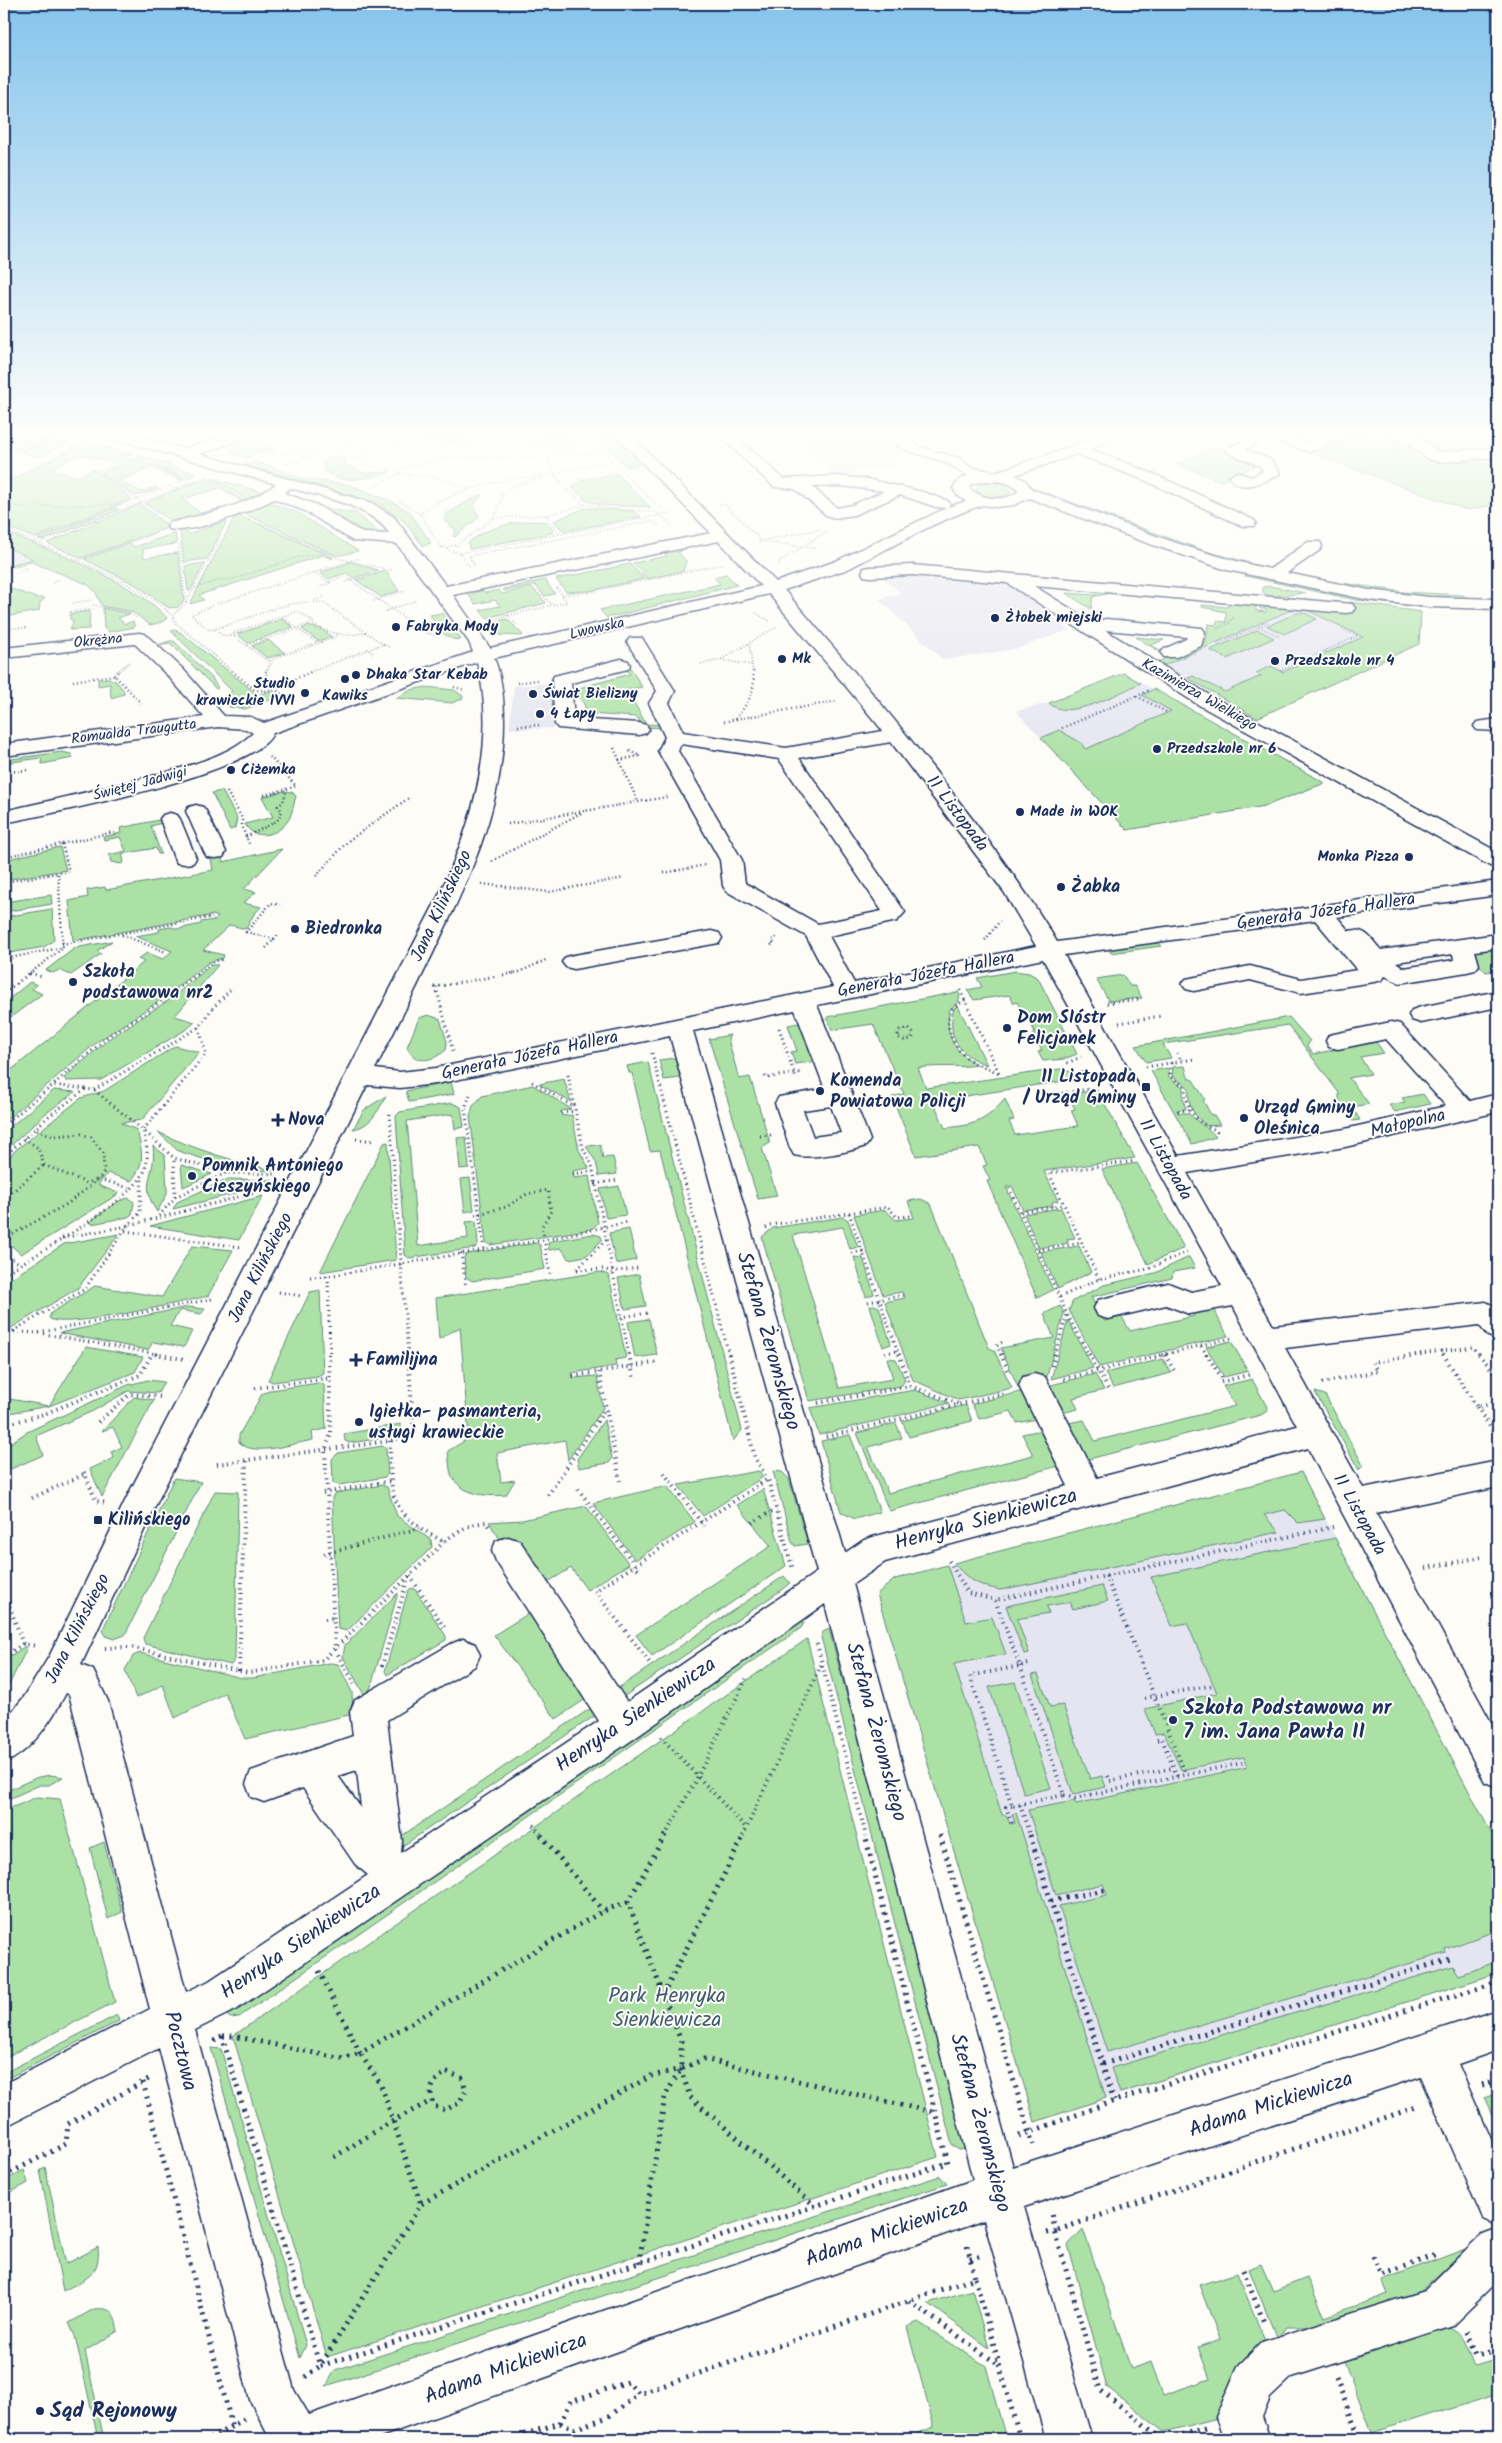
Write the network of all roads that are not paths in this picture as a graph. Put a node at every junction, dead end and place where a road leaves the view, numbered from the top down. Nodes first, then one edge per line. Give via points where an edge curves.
1 (409, 546) edge
2 (673, 546) edge
3 (732, 546) edge
4 (878, 546) edge
5 (1170, 546) edge
6 (1314, 546) dead end
7 (844, 564) junction
8 (870, 572) junction
9 (1272, 575) junction
10 (1010, 578) junction
11 (887, 586) dead end
12 (774, 588) junction
13 (442, 592) junction
14 (1498, 604) edge
15 (1346, 608) dead end
16 (1101, 621) junction
17 (636, 642) dead end
18 (4, 653) edge
19 (1170, 653) dead end
20 (485, 654) junction
21 (621, 665) dead end
22 (424, 672) junction
23 (475, 681) junction
24 (218, 721) junction
25 (639, 729) dead end
26 (262, 730) junction
27 (896, 735) junction
28 (675, 737) junction
29 (4, 750) edge
30 (786, 754) junction
31 (196, 811) dead end
32 (4, 817) edge
33 (170, 819) dead end
34 (215, 852) dead end
35 (185, 858) dead end
36 (1498, 860) edge
37 (1497, 890) edge
38 (1327, 911) junction
39 (815, 932) junction
40 (711, 938) dead end
41 (1498, 941) edge
42 (1050, 950) junction
43 (564, 959) road end
44 (1194, 984) dead end
45 (847, 991) junction
46 (1498, 999) edge
47 (803, 1000) junction
48 (1421, 1015) dead end
49 (679, 1025) junction
50 (1338, 1041) dead end
51 (359, 1076) junction
52 (840, 1096) junction
53 (1498, 1103) edge
54 (1465, 1111) junction
55 (1169, 1167) junction
56 (1241, 1294) junction
57 (1108, 1308) dead end
58 (1498, 1328) edge
59 (1264, 1339) junction
60 (1032, 1381) road end
61 (1315, 1434) junction
62 (1498, 1474) edge
63 (1088, 1493) junction
64 (1344, 1516) junction
65 (508, 1551) dead end
66 (835, 1578) junction
67 (463, 1655) road end
68 (58, 1674) junction
69 (622, 1726) junction
70 (4, 1746) edge
71 (372, 1747) junction
72 (311, 1768) junction
73 (1498, 1770) edge
74 (264, 1784) dead end
75 (387, 1871) junction
76 (173, 2021) junction
77 (1498, 2030) edge
78 (1432, 2052) junction
79 (4, 2106) edge
80 (999, 2195) junction
81 (1498, 2204) edge
82 (1498, 2250) edge
83 (297, 2439) edge
84 (309, 2439) edge
85 (1068, 2439) edge
86 (1247, 2439) edge

1 - 13 street, Jana Kilińskiego
2 - 13 street
3 - 12 street, 11 Listopada
4 - 7 street, Lwowska
5 - 9 street via 1208,560
6 - 9 street
7 - 8 street
7 - 12 street, Lwowska
8 - 10 street, Kazimierza Wielkiego via 912,570
8 - 11 street
9 - 14 street via 1390,598
10 - 15 street, Kazimierza Wielkiego
10 - 16 street, Kazimierza Wielkiego
12 - 20 street, Lwowska
12 - 27 street, 11 Listopada
13 - 20 street, Jana Kilińskiego
16 - 19 street via 1196,632 1195,642
16 - 36 street, Kazimierza Wielkiego via 1204,700
17 - 28 street via 666,691 660,703
18 - 24 street, Okrężna via 139,638 176,673
20 - 22 street, Lwowska
20 - 23 street, Jana Kilińskiego via 489,667
21 - 25 street via 561,680 564,724
22 - 23 street
22 - 26 street, Lwowska
23 - 51 street, Jana Kilińskiego via 492,748 476,828 459,877
24 - 26 street, Romualda Traugutta via 251,723
24 - 29 street, Romualda Traugutta
26 - 32 street, Świętej Jadwigi via 261,740 218,762 124,789
27 - 30 street
27 - 42 street, 11 Listopada via 1014,890
28 - 30 street
28 - 39 street via 668,751 731,860 734,886
30 - 39 street via 894,912 889,916
31 - 34 street
33 - 35 street
37 - 38 street, Generała Józefa Hallera
38 - 41 street via 1375,958 1400,976 1467,965 1462,946
38 - 42 street, Generała Józefa Hallera
38 - 44 street via 1374,975 1301,986 1250,974
39 - 45 street
40 - 43 street
42 - 45 street, Generała Józefa Hallera
42 - 55 street, 11 Listopada
45 - 47 street, Generała Józefa Hallera
46 - 48 street
47 - 49 street, Generała Józefa Hallera
47 - 52 street
49 - 51 street, Generała Józefa Hallera via 436,1076 400,1080
49 - 66 street, Stefana Żeromskiego
50 - 54 street via 1392,1030
51 - 68 street, Jana Kilińskiego via 176,1433
52 - 52 street via 856,1140 803,1148 788,1103
53 - 54 street, Małopolna
54 - 55 street, Małopolna via 1388,1130
55 - 56 street, 11 Listopada
56 - 57 street via 1189,1303 1168,1294
56 - 59 street, 11 Listopada
58 - 59 street via 1486,1313
59 - 61 street, 11 Listopada
60 - 63 street
61 - 63 street, Henryka Sienkiewicza
61 - 64 street, 11 Listopada
62 - 64 street
63 - 66 street, Henryka Sienkiewicza via 876,1550
64 - 73 street, 11 Listopada
65 - 69 street
66 - 69 street, Henryka Sienkiewicza
66 - 80 street, Stefana Żeromskiego
67 - 71 street via 368,1712
68 - 70 street, Jana Kilińskiego via 30,1716
68 - 76 street, Pocztowa via 81,1681 90,1701
69 - 75 street, Henryka Sienkiewicza
71 - 72 street
71 - 75 street
72 - 74 street
72 - 75 street via 368,1851
75 - 76 street, Henryka Sienkiewicza via 223,1995
76 - 79 street, Henryka Sienkiewicza
76 - 83 street, Pocztowa via 273,2400
77 - 78 street, Adama Mickiewicza
78 - 80 street, Adama Mickiewicza
78 - 81 street
80 - 84 street, Adama Mickiewicza
80 - 85 street, Stefana Żeromskiego
82 - 86 street via 1437,2309 1278,2358 1254,2382 1239,2417

